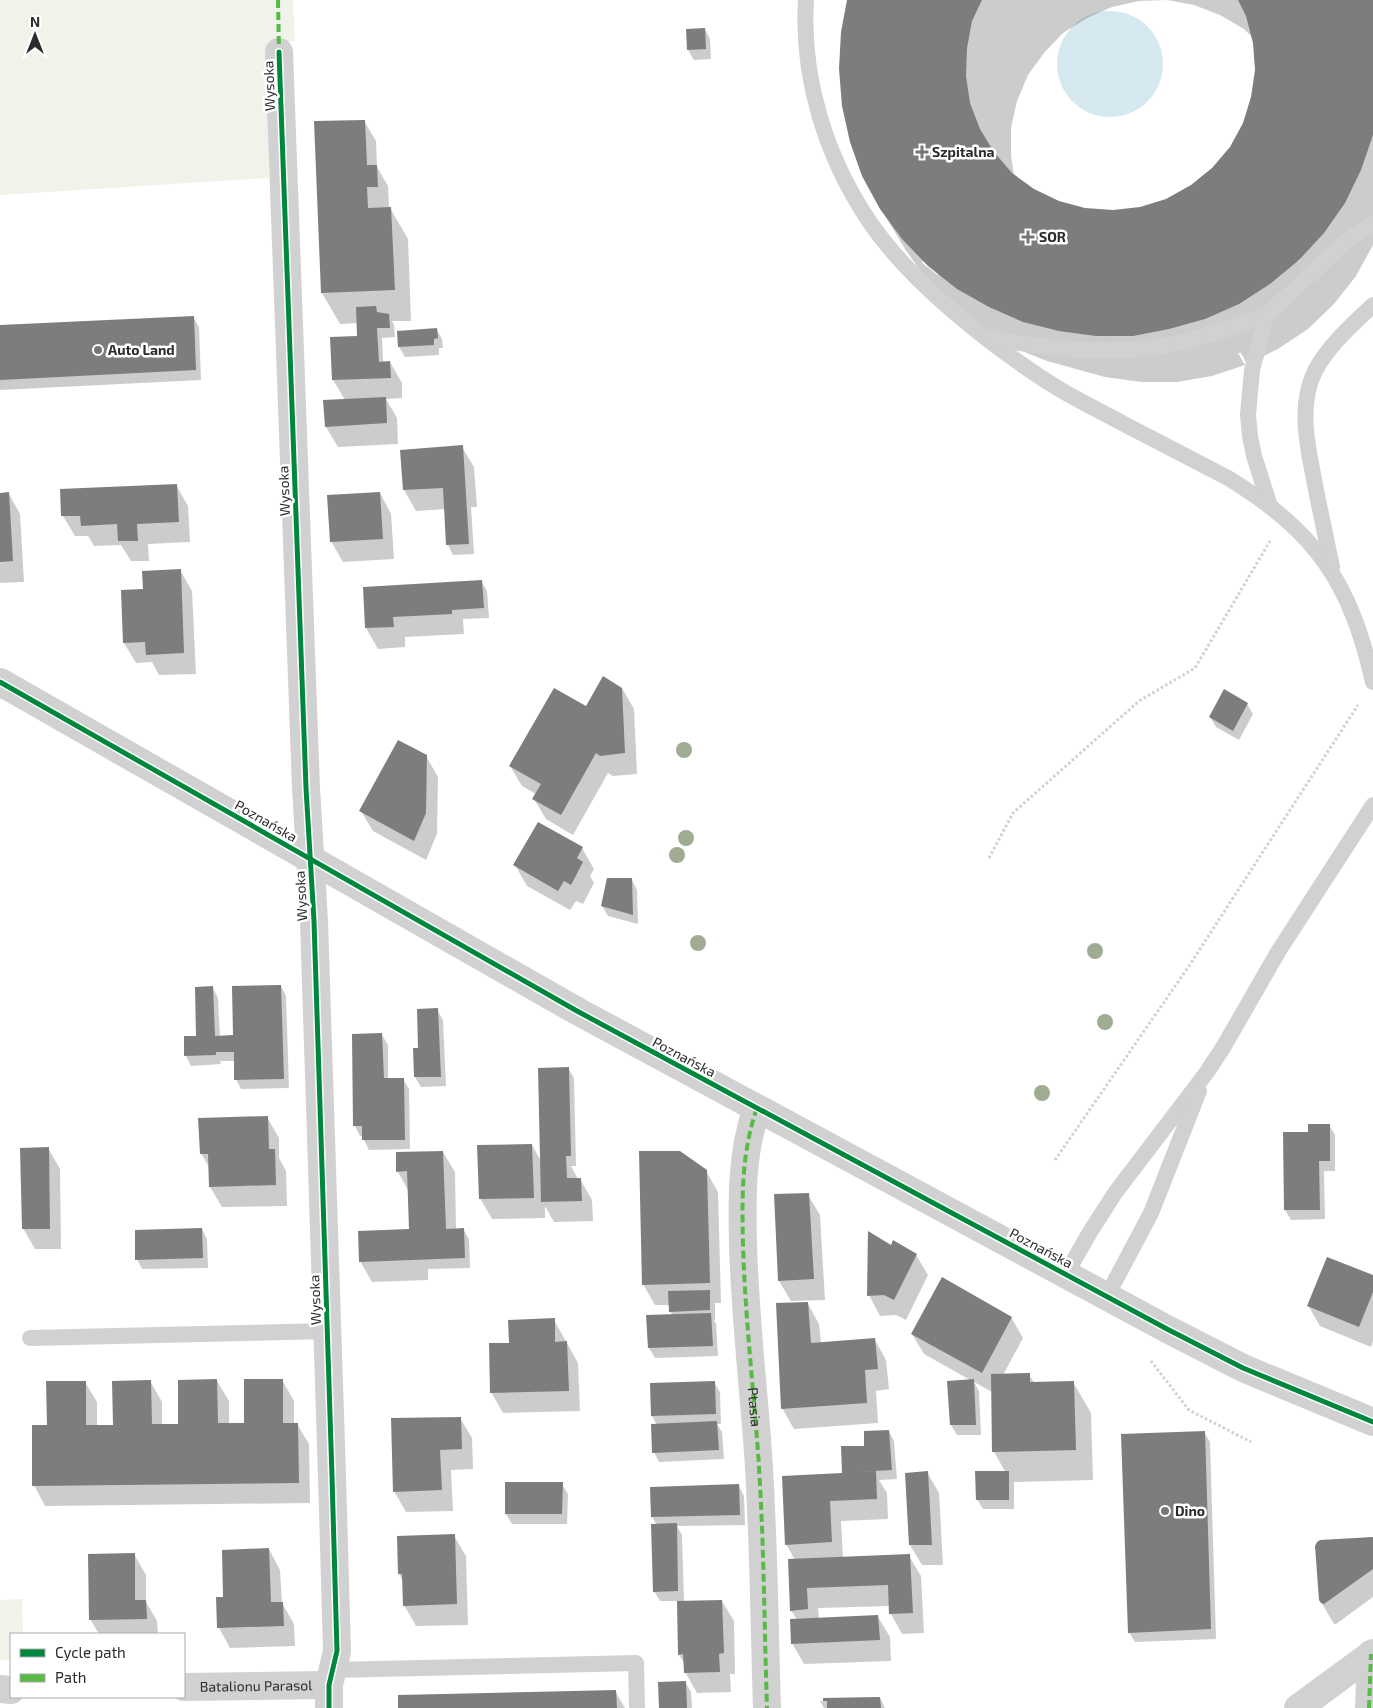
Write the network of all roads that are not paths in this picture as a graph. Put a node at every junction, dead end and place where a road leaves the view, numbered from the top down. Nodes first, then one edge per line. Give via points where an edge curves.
1 (806, 0) edge
2 (279, 52) dead end
3 (1373, 224) edge
4 (1373, 305) edge
5 (1267, 315) junction
6 (987, 338) junction
7 (1270, 506) junction
8 (1333, 572) junction
9 (0, 682) edge
10 (1373, 682) edge
11 (1373, 805) edge
12 (310, 859) junction
13 (1207, 1072) junction
14 (757, 1108) junction
15 (1066, 1274) junction
16 (1107, 1296) junction
17 (328, 1330) junction
18 (30, 1338) dead end
19 (1373, 1422) edge
20 (1372, 1654) edge
21 (185, 1687) edge
22 (330, 1688) edge
23 (637, 1708) edge
24 (767, 1708) edge
25 (1298, 1708) edge
26 (1369, 1708) edge

1 - 6 lane via 806,47 817,106 837,164 853,195 870,222 912,272
2 - 12 street, Wysoka
3 - 5 lane via 1346,241
4 - 8 lane via 1328,351 1315,372 1308,393 1306,432
5 - 6 lane via 1182,342 1113,351 1040,347
5 - 7 lane via 1252,370 1248,415 1254,456
6 - 7 lane via 1053,385 1228,478
7 - 8 lane via 1318,552
8 - 10 lane via 1357,624
9 - 12 street, Poznańska
11 - 13 lane via 1283,944
12 - 14 street, Poznańska via 577,1012
12 - 17 street, Wysoka
13 - 15 lane via 1115,1193
13 - 16 lane via 1151,1213
14 - 15 street, Poznańska
14 - 24 street, Ptasia via 743,1174 742,1215 761,1495
15 - 16 street, Poznańska
16 - 19 street, Poznańska via 1243,1368
17 - 18 lane
17 - 22 street, Wysoka via 337,1652
20 - 25 street
20 - 26 street
21 - 22 street, Batalionu Parasol
22 - 23 lane via 636,1663

